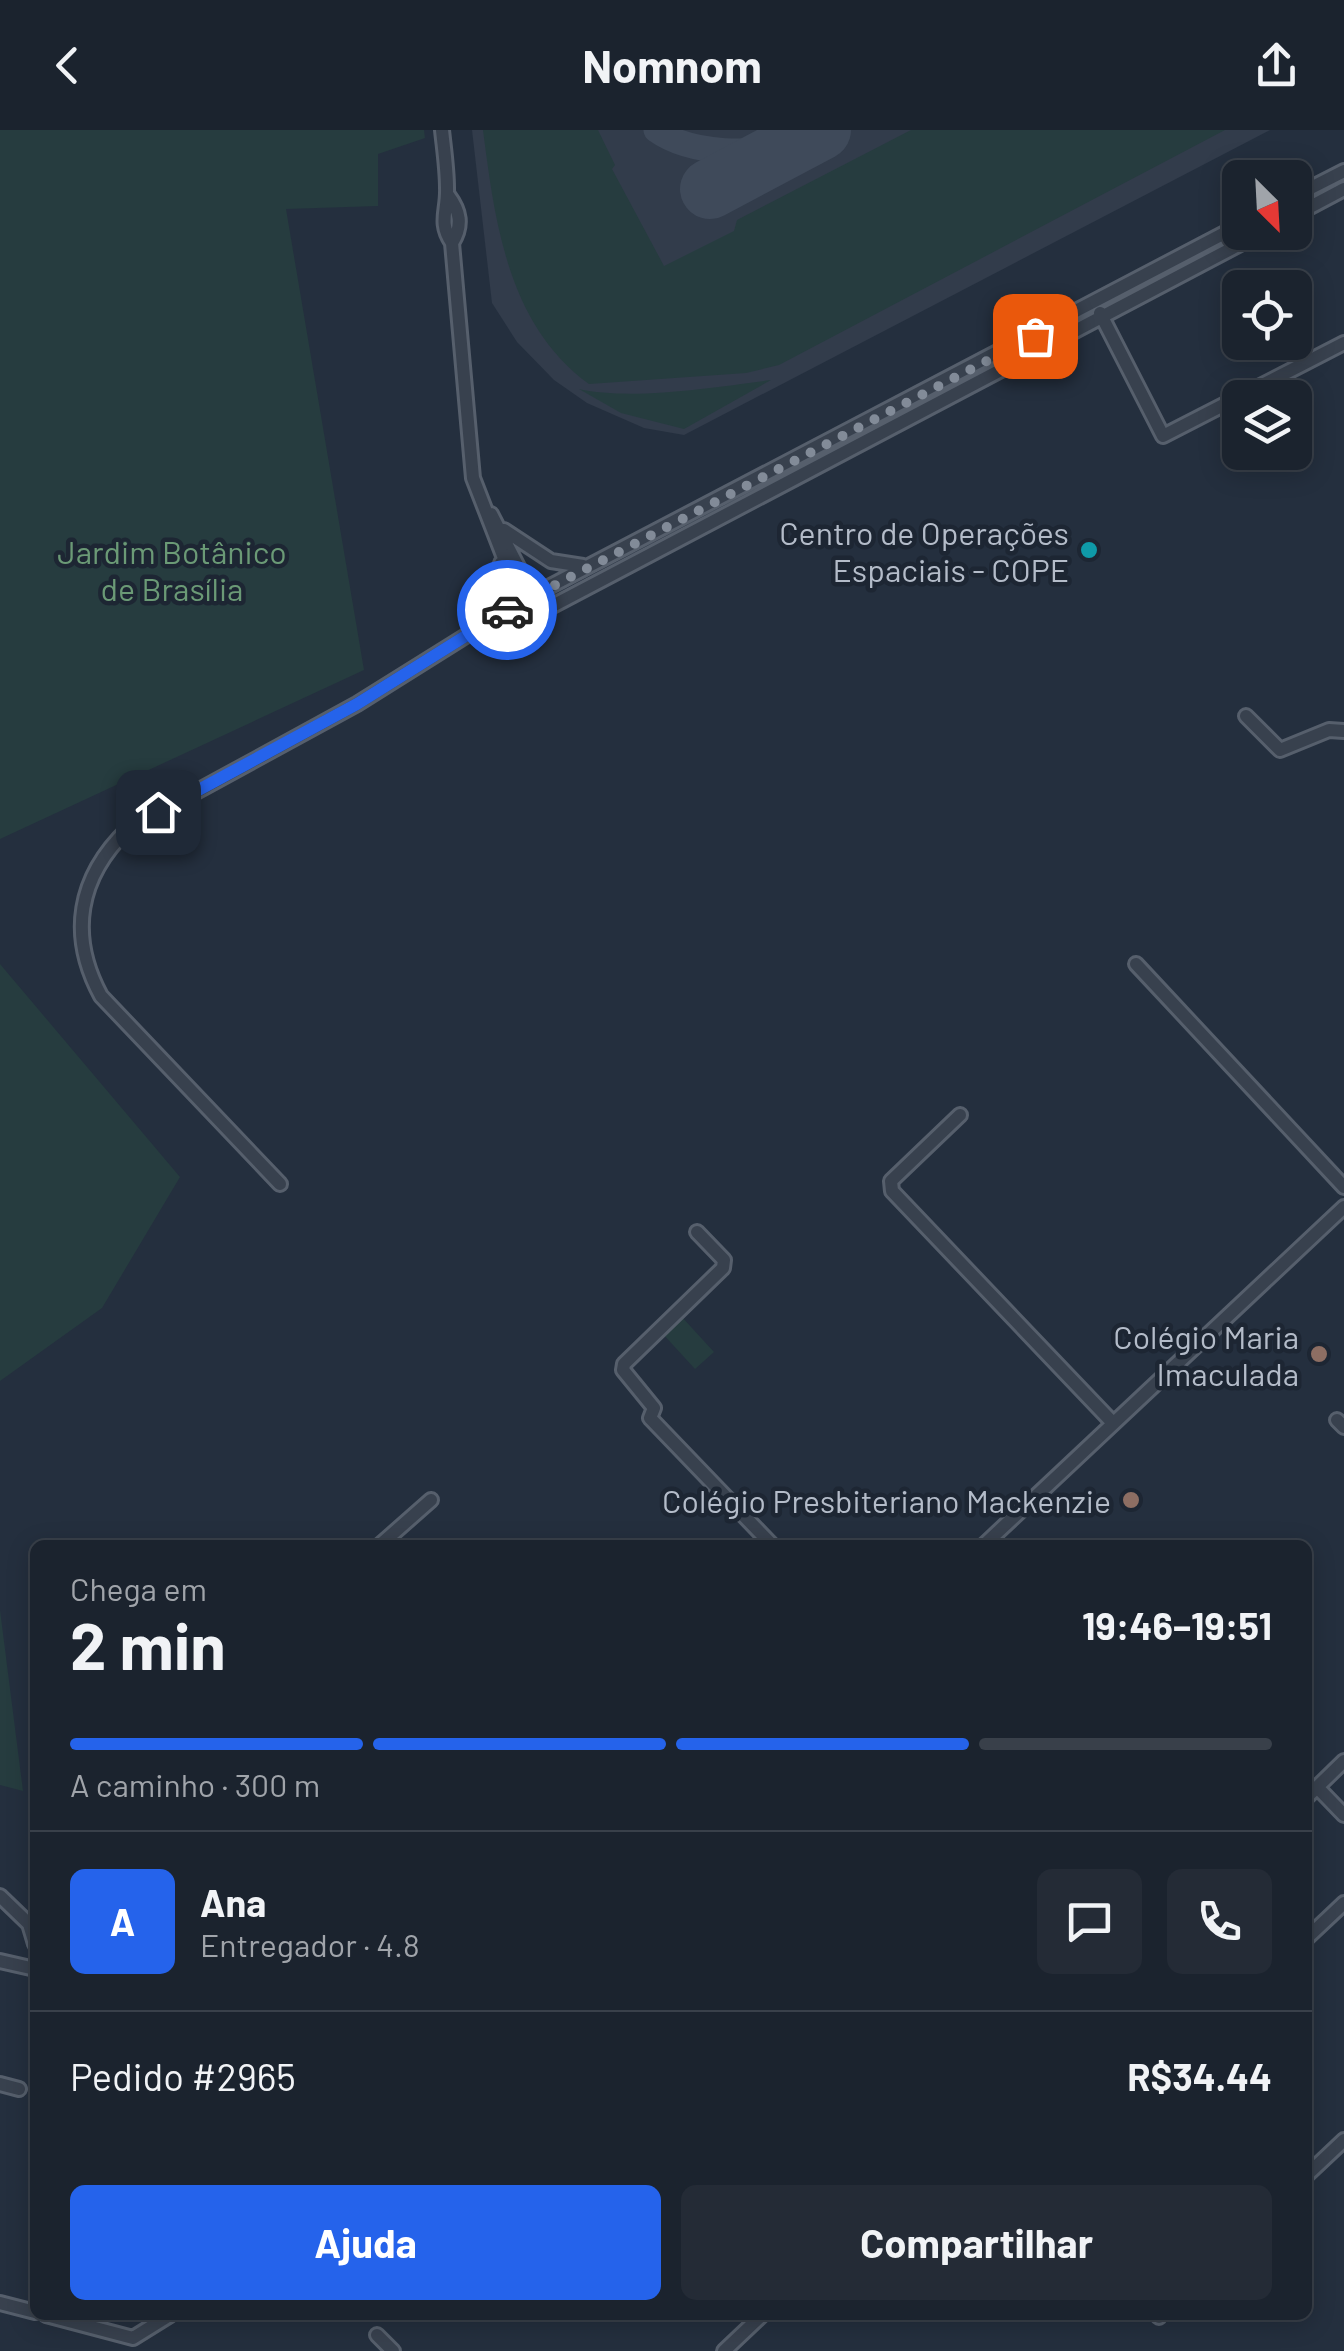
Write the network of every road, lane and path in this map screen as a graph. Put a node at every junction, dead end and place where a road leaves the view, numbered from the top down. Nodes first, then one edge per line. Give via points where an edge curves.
1 (442, 130) edge
2 (1344, 171) edge
3 (1312, 187) edge
4 (1344, 189) edge
5 (1312, 206) edge
6 (1222, 234) edge
7 (1229, 250) edge
8 (1122, 287) junction
9 (1094, 302) junction
10 (1130, 303) junction
11 (1102, 318) junction
12 (1029, 336) junction
13 (1344, 343) edge
14 (1038, 352) junction
15 (480, 502) junction
16 (502, 528) junction
17 (501, 556) junction
18 (591, 565) junction
19 (527, 599) junction
20 (530, 617) junction
21 (493, 620) junction
22 (460, 642) junction
23 (1246, 716) dead end
24 (1344, 731) edge
25 (1136, 964) dead end
26 (960, 1115) dead end
27 (280, 1184) dead end
28 (1344, 1187) edge
29 (1344, 1206) edge
30 (697, 1232) dead end
31 (1112, 1422) junction
32 (432, 1500) dead end
33 (386, 1540) edge
34 (767, 1540) edge
35 (989, 1540) edge
36 (1344, 1761) edge
37 (1312, 1791) edge
38 (1344, 1815) edge
39 (0, 1896) edge
40 (1344, 1903) edge
41 (30, 1927) edge
42 (1312, 1933) edge
43 (0, 1961) edge
44 (30, 1968) edge
45 (0, 2084) edge
46 (19, 2089) dead end
47 (1344, 2140) edge
48 (1312, 2170) edge
49 (0, 2303) edge
50 (30, 2311) edge
51 (65, 2320) edge
52 (162, 2320) edge
53 (745, 2320) edge
54 (757, 2320) edge
55 (377, 2335) dead end
56 (392, 2351) edge
57 (714, 2351) edge
58 (724, 2351) edge

1 - 15 street via 448,195 460,231 452,243
2 - 3 street
4 - 5 street
6 - 8 street
7 - 10 street
8 - 9 street
8 - 10 street via 1118,298
9 - 11 street
9 - 12 street
10 - 11 street
11 - 13 street via 1163,436
11 - 14 street
12 - 14 street via 1040,339
12 - 18 street
14 - 20 street
15 - 16 street
15 - 17 street
16 - 18 street via 551,561
16 - 19 street
17 - 19 street
17 - 21 street
18 - 19 street
19 - 20 street
19 - 21 street
20 - 22 street
21 - 22 street
22 - 27 street via 128,829 105,851 80,908 86,968 101,996
23 - 24 street via 1280,750 1329,730
25 - 28 street
26 - 31 street via 891,1180 892,1191
29 - 31 street
30 - 34 street via 724,1260 723,1268 623,1370 654,1408 650,1418
31 - 35 street
32 - 33 street
36 - 37 street
37 - 38 street
39 - 41 street
40 - 42 street
43 - 44 street
45 - 46 street
47 - 48 street
49 - 50 street
51 - 52 street via 133,2338
53 - 57 street
54 - 58 street
55 - 56 street

